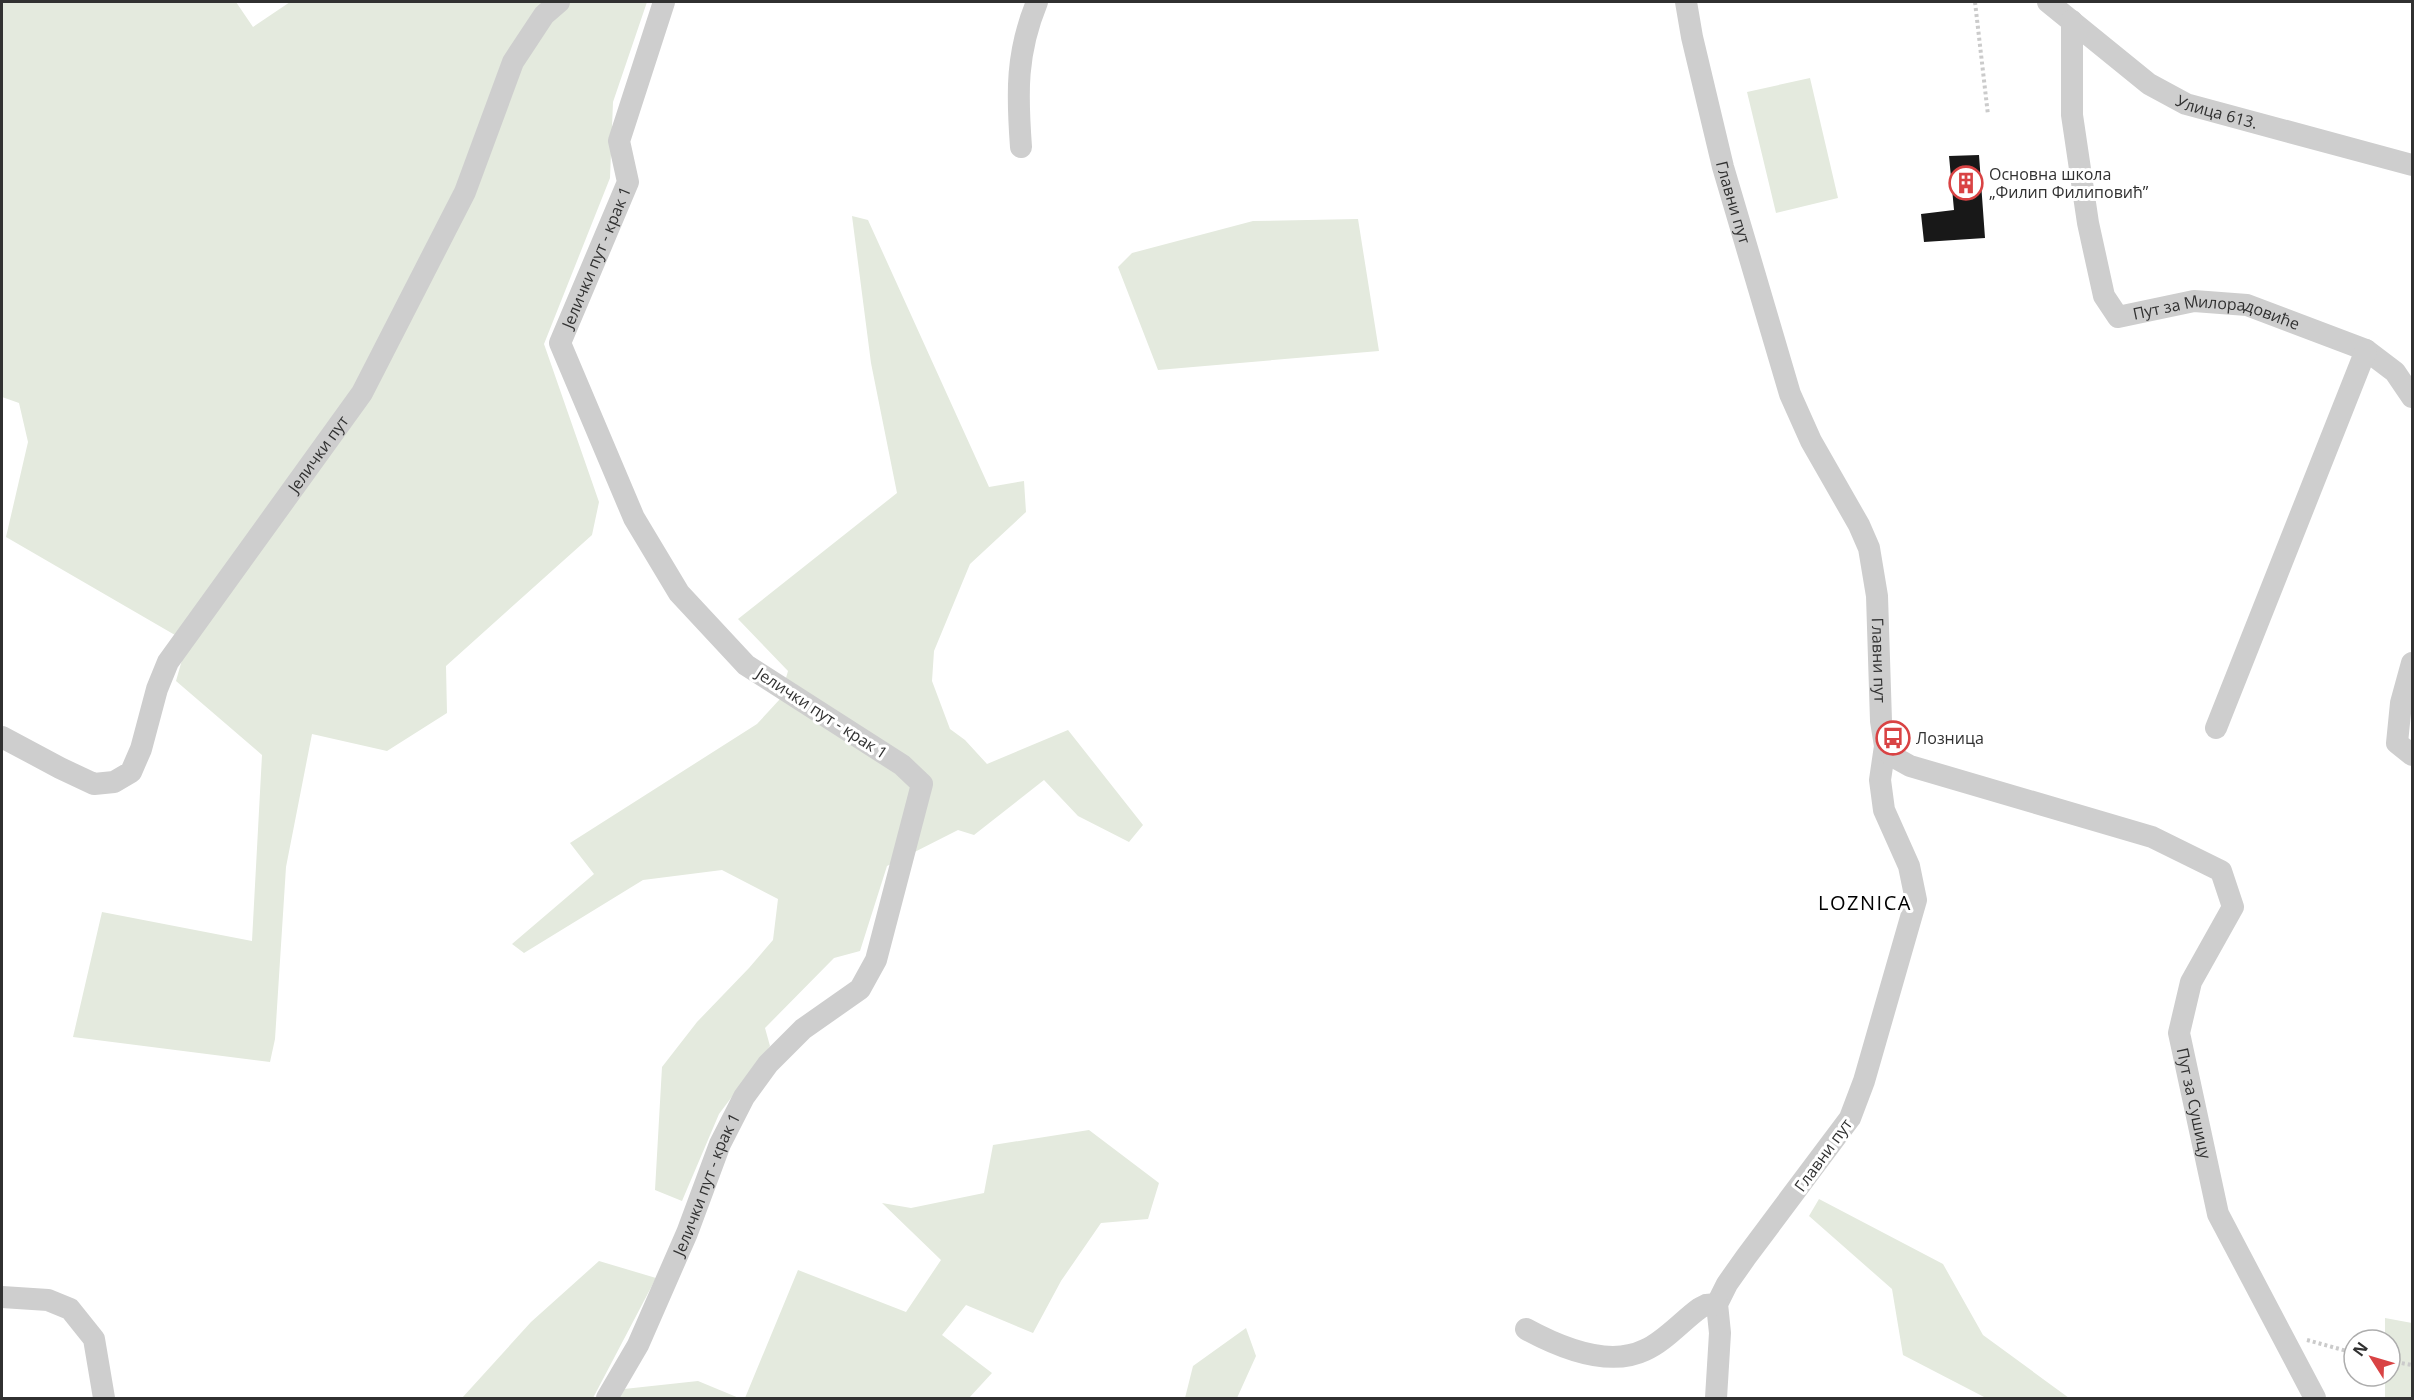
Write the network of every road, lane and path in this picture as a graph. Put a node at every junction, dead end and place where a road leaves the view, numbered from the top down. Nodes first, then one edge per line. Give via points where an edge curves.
1 (559, 2) edge
2 (664, 2) edge
3 (1037, 2) edge
4 (1686, 2) edge
5 (1975, 2) edge
6 (2048, 2) edge
7 (2072, 21) junction
8 (1988, 115) dead end
9 (1021, 147) dead end
10 (2412, 165) edge
11 (2366, 350) junction
12 (2412, 397) edge
13 (2412, 663) edge
14 (2216, 728) dead end
15 (2, 737) edge
16 (1884, 746) junction
17 (2412, 755) edge
18 (2, 1296) edge
19 (1718, 1304) junction
20 (1526, 1329) dead end
21 (2280, 1333) junction
22 (2342, 1350) edge
23 (104, 1398) edge
24 (607, 1398) edge
25 (1716, 1398) edge
26 (2315, 1398) edge

1 - 15 street, Јелички пут via 544,15 513,62 465,192 362,393 168,662 131,772 114,782 94,784
2 - 24 street, Јелички пут - крак 1 via 619,141 628,182 560,343 634,518 679,593 746,665 902,765 922,784 876,960 860,989 803,1029 768,1064 744,1096 720,1144 639,1345
3 - 9 street via 1018,80
4 - 16 street, Главни пут via 1723,167 1790,394 1869,548 1877,596
5 - 8 path
6 - 7 street, Улица 613.
7 - 10 street, Улица 613. via 2149,84 2186,104
7 - 11 street, Пут за Милорадовиће via 2072,115 2088,224 2104,297 2118,317 2194,301 2247,305
11 - 12 street, Пут за Милорадовиће via 2395,372
11 - 14 street
13 - 17 street via 2401,703 2397,743
16 - 19 street, Главни пут via 1880,780 1884,810 1910,866 1917,900 1864,1082 1850,1118 1746,1257
16 - 21 street, Пут за Сушицу via 1892,756 1910,766 2152,837 2220,871 2233,907 2192,982 2179,1033 2218,1214
18 - 23 street via 48,1300 70,1310 94,1339
19 - 20 street via 1700,1308 1646,1350 1621,1357 1565,1347
19 - 25 street
21 - 22 path
21 - 26 street, Пут за Сушицу

